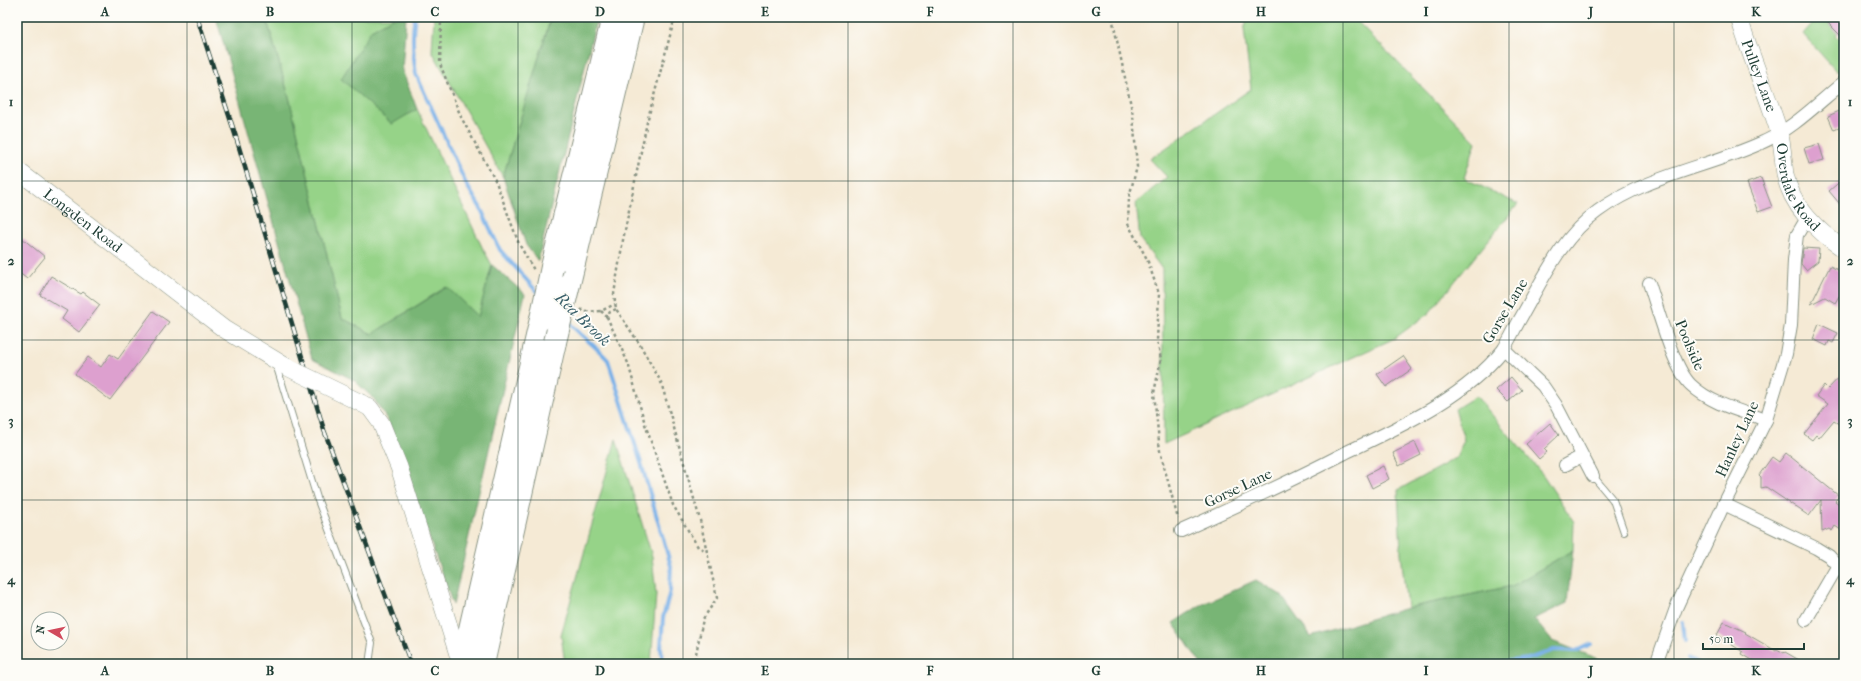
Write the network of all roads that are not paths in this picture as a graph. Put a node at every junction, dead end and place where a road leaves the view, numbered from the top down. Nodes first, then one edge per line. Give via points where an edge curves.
1 (613, 17) edge
2 (633, 17) edge
3 (1739, 17) edge
4 (1844, 82) edge
5 (1780, 134) junction
6 (17, 170) edge
7 (1807, 218) junction
8 (1844, 249) edge
9 (1649, 283) dead end
10 (1504, 349) junction
11 (280, 363) junction
12 (1766, 420) junction
13 (1582, 456) junction
14 (1565, 465) dead end
15 (1593, 476) joint
16 (1724, 504) junction
17 (1181, 531) road end
18 (1624, 532) dead end
19 (1841, 570) edge
20 (1806, 620) dead end
21 (369, 664) edge
22 (462, 664) edge
23 (483, 664) edge
24 (1656, 664) edge

1 - 22 highway, bridge via 552,267
2 - 23 highway, bridge via 568,284
3 - 5 street, Pulley Lane
4 - 5 street, Gorse Lane
5 - 7 street, Overdale Road via 1790,191
5 - 10 street, Gorse Lane via 1748,149 1706,162 1632,191 1597,211 1579,227 1552,264
6 - 11 street, Longden Road via 224,329
7 - 8 street, Overdale Road
7 - 12 street, Hanley Lane via 1796,235 1791,325 1786,354
9 - 12 street, Poolside via 1674,355 1691,385 1728,407
10 - 13 street via 1543,386 1556,405
10 - 17 street, Gorse Lane via 1451,397 1433,408 1256,498
11 - 21 lane via 317,498 372,643
11 - 22 street, Longden Road, bridge via 370,408 381,422 399,467
12 - 16 street, Hanley Lane
13 - 14 street
13 - 15 street
15 - 18 lane via 1613,500
16 - 19 street via 1816,548 1829,556
16 - 24 street, Hanley Lane via 1676,608
19 - 20 street

